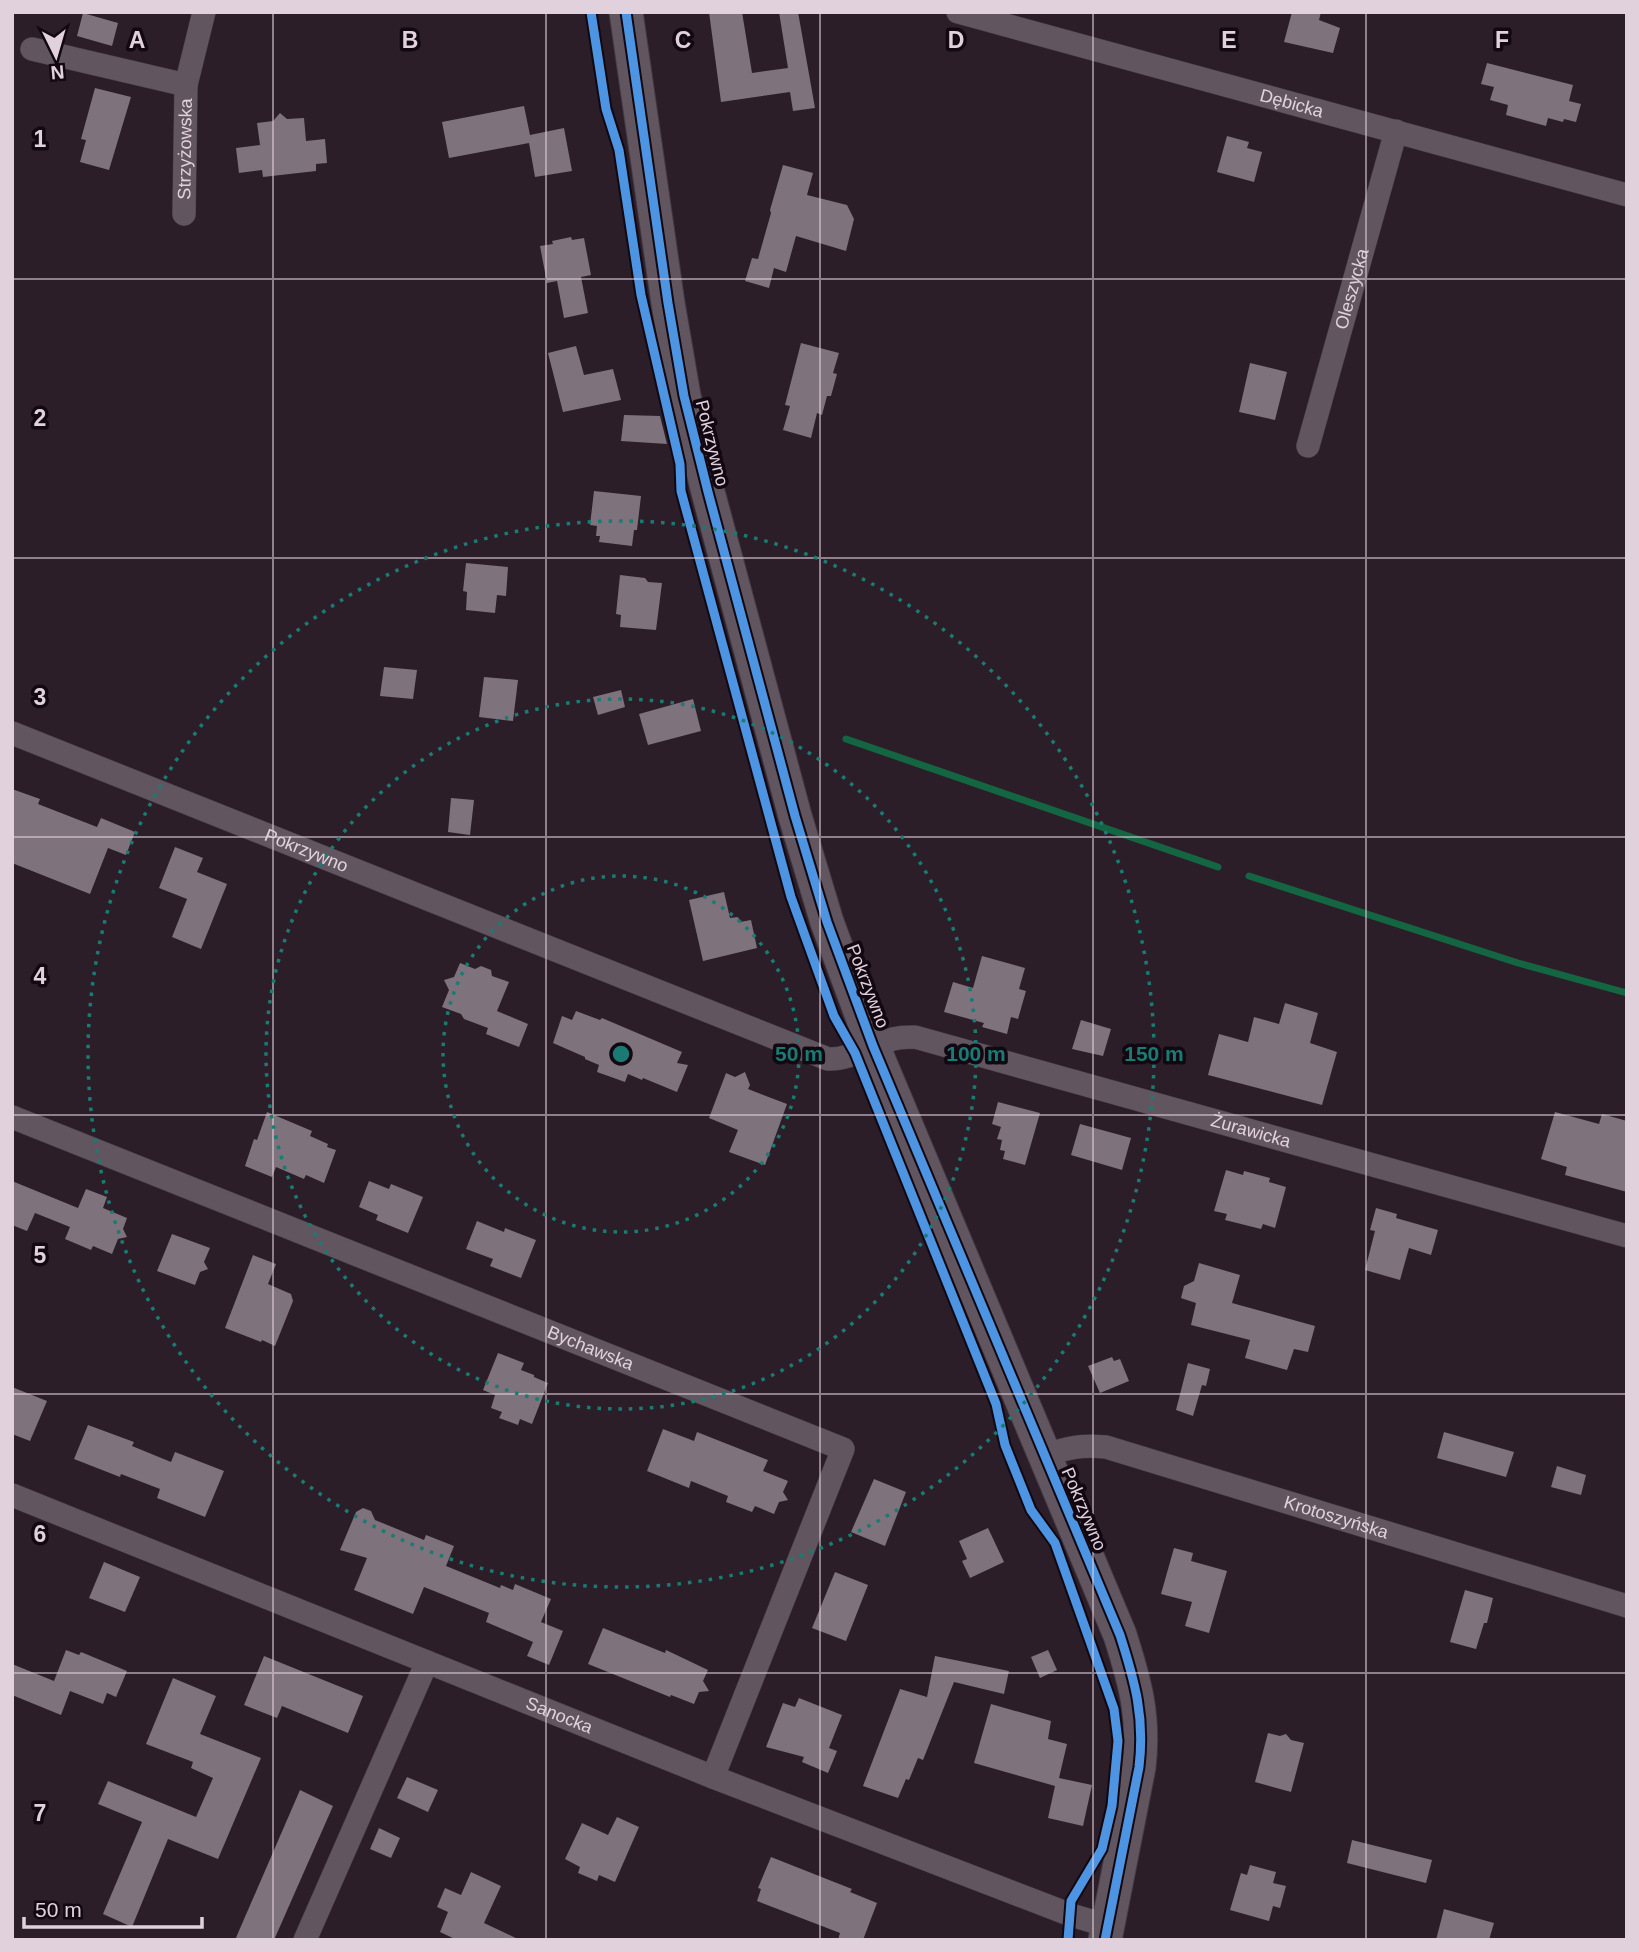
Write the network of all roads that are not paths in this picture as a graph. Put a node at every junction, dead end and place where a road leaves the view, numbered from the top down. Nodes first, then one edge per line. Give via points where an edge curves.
1 (204, 12) edge
2 (626, 12) edge
3 (958, 12) edge
4 (32, 49) dead end
5 (186, 85) junction
6 (1396, 131) junction
7 (1627, 195) edge
8 (184, 214) dead end
9 (1308, 446) dead end
10 (12, 733) edge
11 (873, 1046) junction
12 (12, 1117) edge
13 (1627, 1236) edge
14 (1045, 1456) junction
15 (12, 1495) edge
16 (1627, 1606) edge
17 (427, 1662) junction
18 (713, 1777) junction
19 (1107, 1933) edge
20 (305, 1940) edge

1 - 5 street, Strzyżowska
2 - 11 street, Pokrzywno via 675,350 689,416 794,816
3 - 6 street, Dębicka
4 - 5 street, Strzyżowska
5 - 8 street, Strzyżowska
6 - 7 street, Dębicka
6 - 9 street, Oleszycka
10 - 11 street, Pokrzywno via 828,1059 838,1060
11 - 13 street, Żurawicka via 915,1037
11 - 14 street, Pokrzywno
12 - 18 street, Bychawska via 843,1449
14 - 16 street, Krotoszyńska via 1083,1445 1106,1447
14 - 19 street, Pokrzywno via 1119,1635 1141,1717 1139,1767
15 - 17 street, Sanocka
17 - 18 street, Sanocka
17 - 20 street
18 - 19 street, Sanocka

